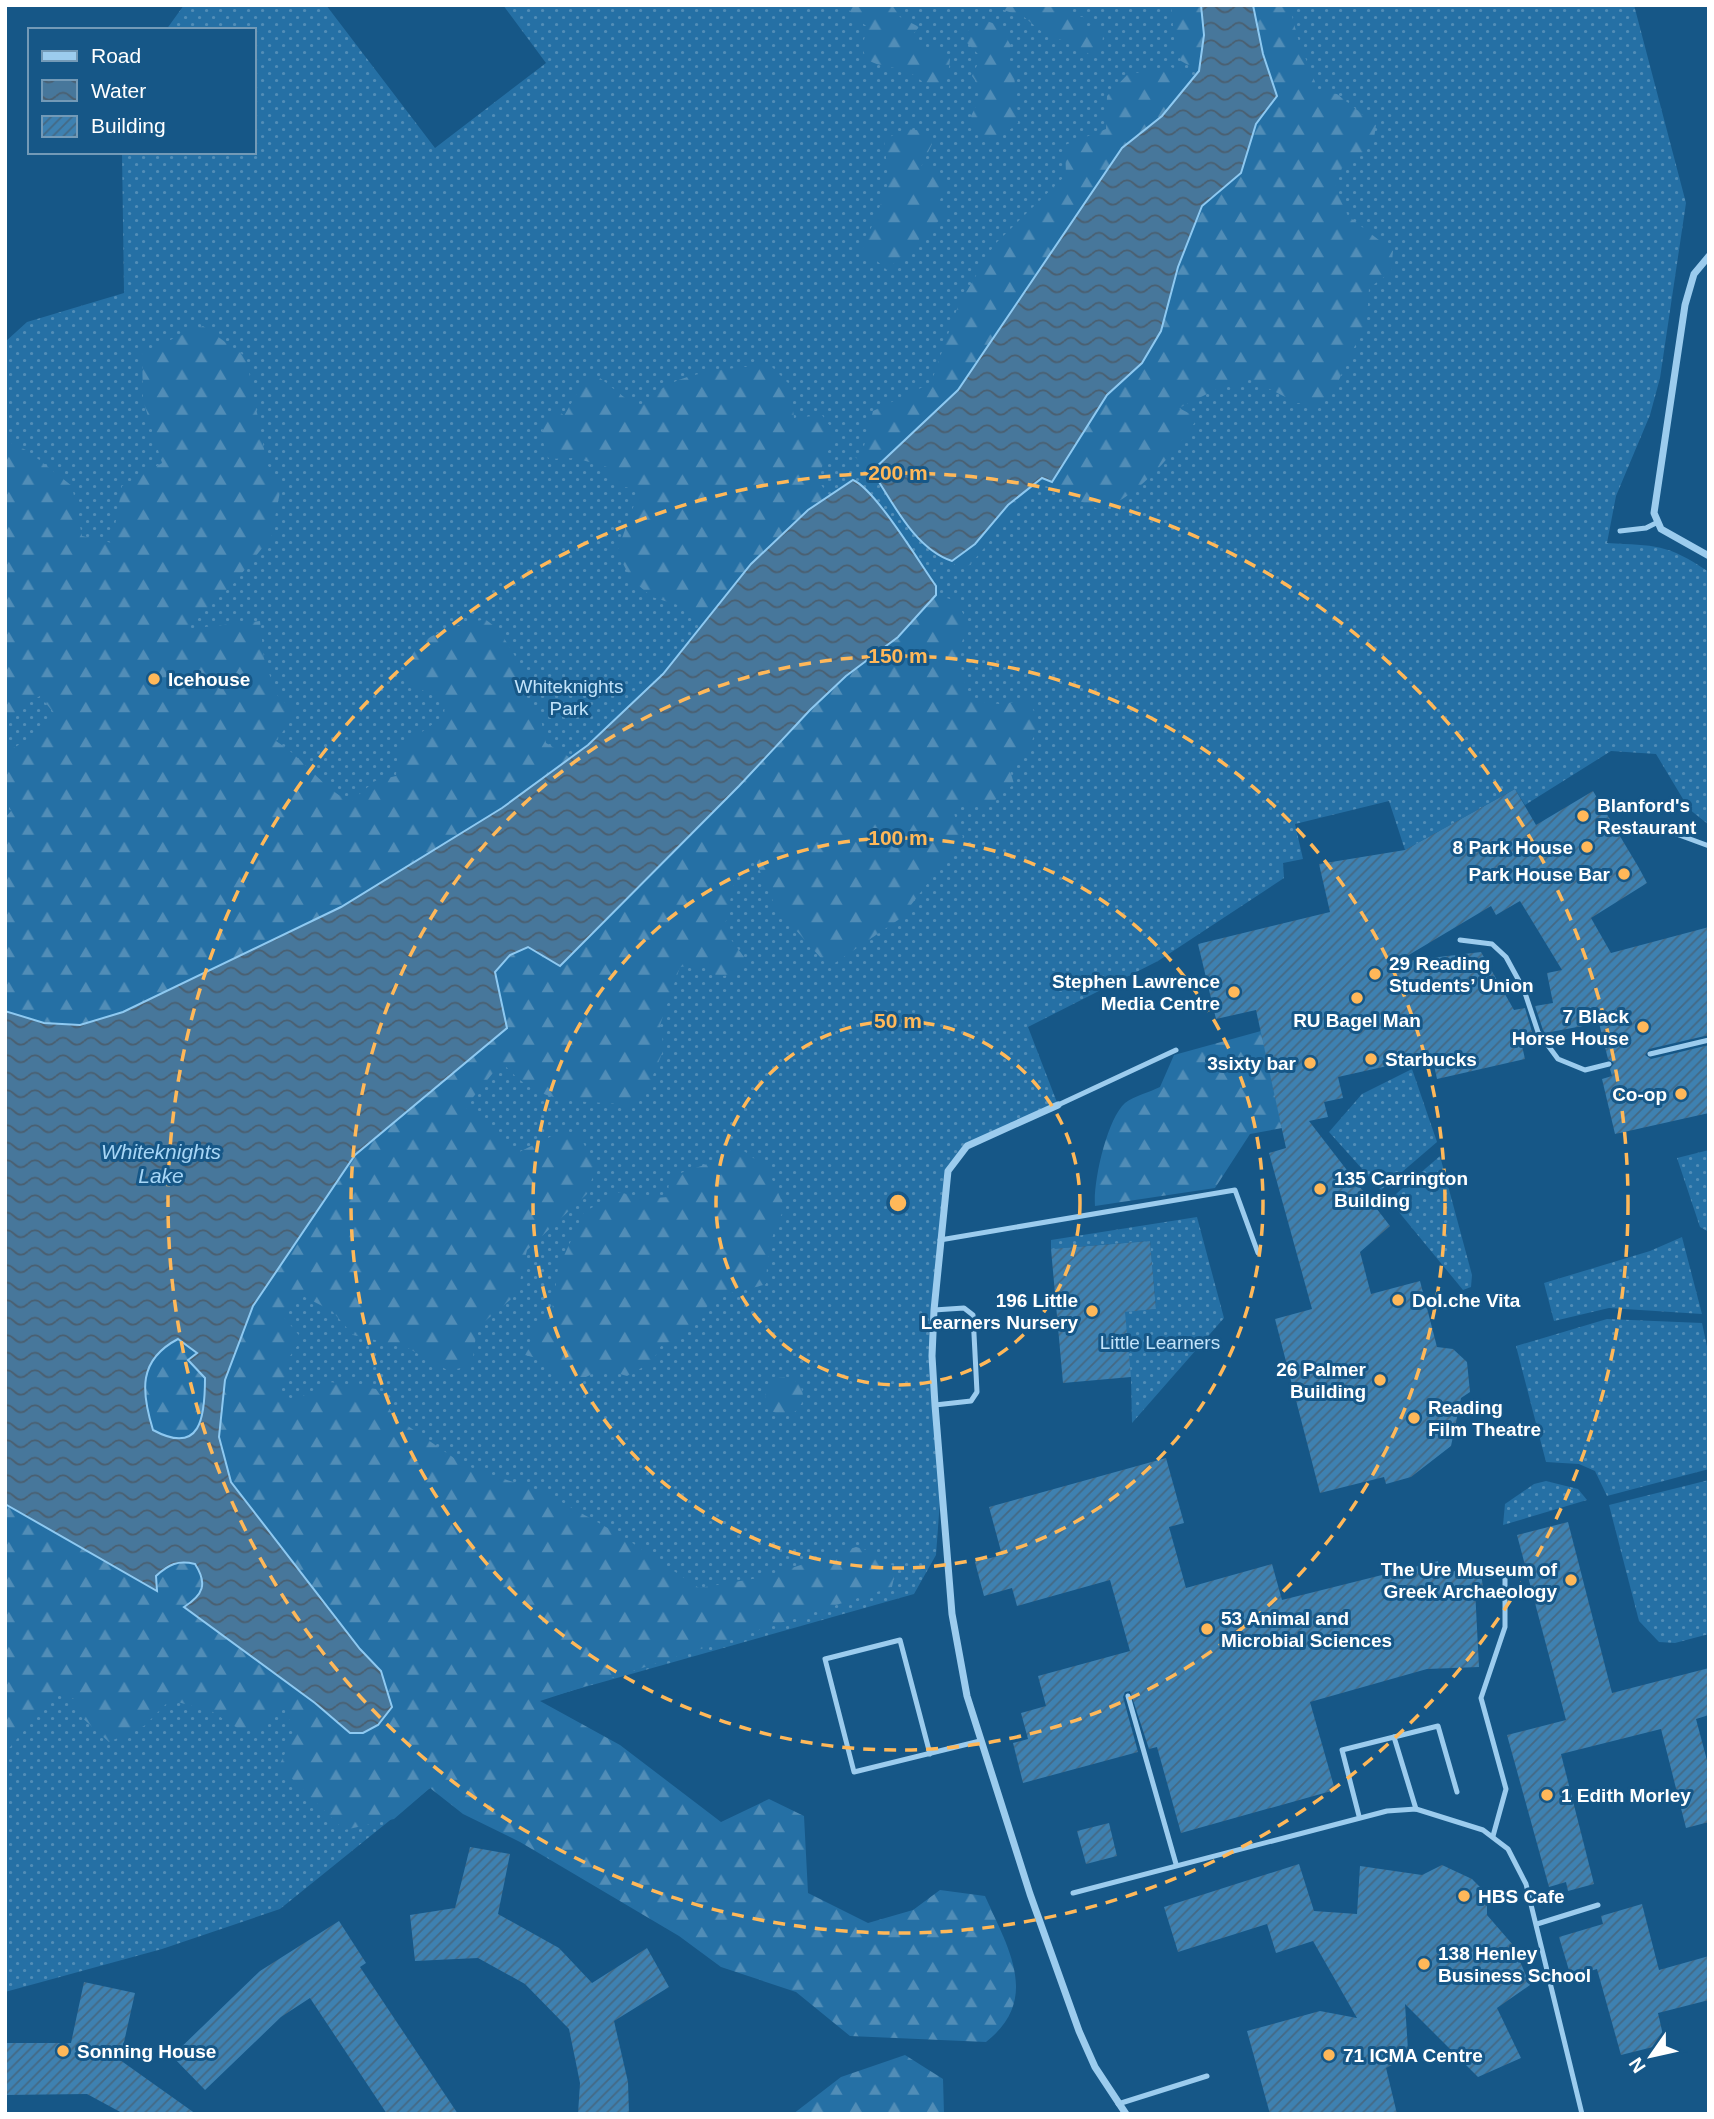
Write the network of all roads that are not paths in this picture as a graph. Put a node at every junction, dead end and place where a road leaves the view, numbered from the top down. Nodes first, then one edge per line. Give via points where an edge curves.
1 (1709, 256) edge
2 (1656, 523) junction
3 (1620, 531) dead end
4 (1709, 556) edge
5 (1671, 832) dead end
6 (1709, 846) edge
7 (1460, 940) dead end
8 (1709, 1040) edge
9 (1176, 1050) dead end
10 (1650, 1054) dead end
11 (1609, 1064) dead end
12 (1058, 1105) joint
13 (940, 1240) junction
14 (1258, 1253) dead end
15 (934, 1310) junction
16 (935, 1405) junction
17 (1505, 1569) dead end
18 (1128, 1696) dead end
19 (1394, 1737) junction
20 (980, 1741) junction
21 (930, 1754) junction
22 (1457, 1792) dead end
23 (1416, 1809) junction
24 (1359, 1816) junction
25 (1493, 1836) junction
26 (1176, 1864) junction
27 (1073, 1893) dead end
28 (1598, 1905) dead end
29 (1537, 1924) junction
30 (1207, 2077) dead end
31 (1118, 2104) junction
32 (1126, 2114) edge
33 (1582, 2114) edge

1 - 2 street via 1694,274 1685,305 1654,503
2 - 3 lane
2 - 4 street via 1676,540
5 - 6 lane
7 - 11 lane via 1492,944 1506,957 1524,989 1538,1032 1558,1059 1585,1070
8 - 10 lane
9 - 12 lane
12 - 13 street via 967,1146 948,1171
13 - 14 lane via 1235,1190
13 - 15 street
15 - 16 street
15 - 16 lane via 964,1308 973,1315 977,1392 971,1401
16 - 20 street via 952,1614
17 - 25 lane via 1505,1627 1480,1698 1506,1789
18 - 26 lane
19 - 22 lane via 1438,1726
19 - 23 lane
19 - 24 lane via 1342,1750
20 - 21 lane
20 - 31 street via 1079,2031
21 - 21 lane via 854,1772 825,1660 900,1640
23 - 24 lane
23 - 25 lane
24 - 26 lane
25 - 29 lane via 1508,1849 1526,1884
26 - 27 lane
28 - 29 lane
29 - 33 lane
30 - 31 lane
31 - 32 street

